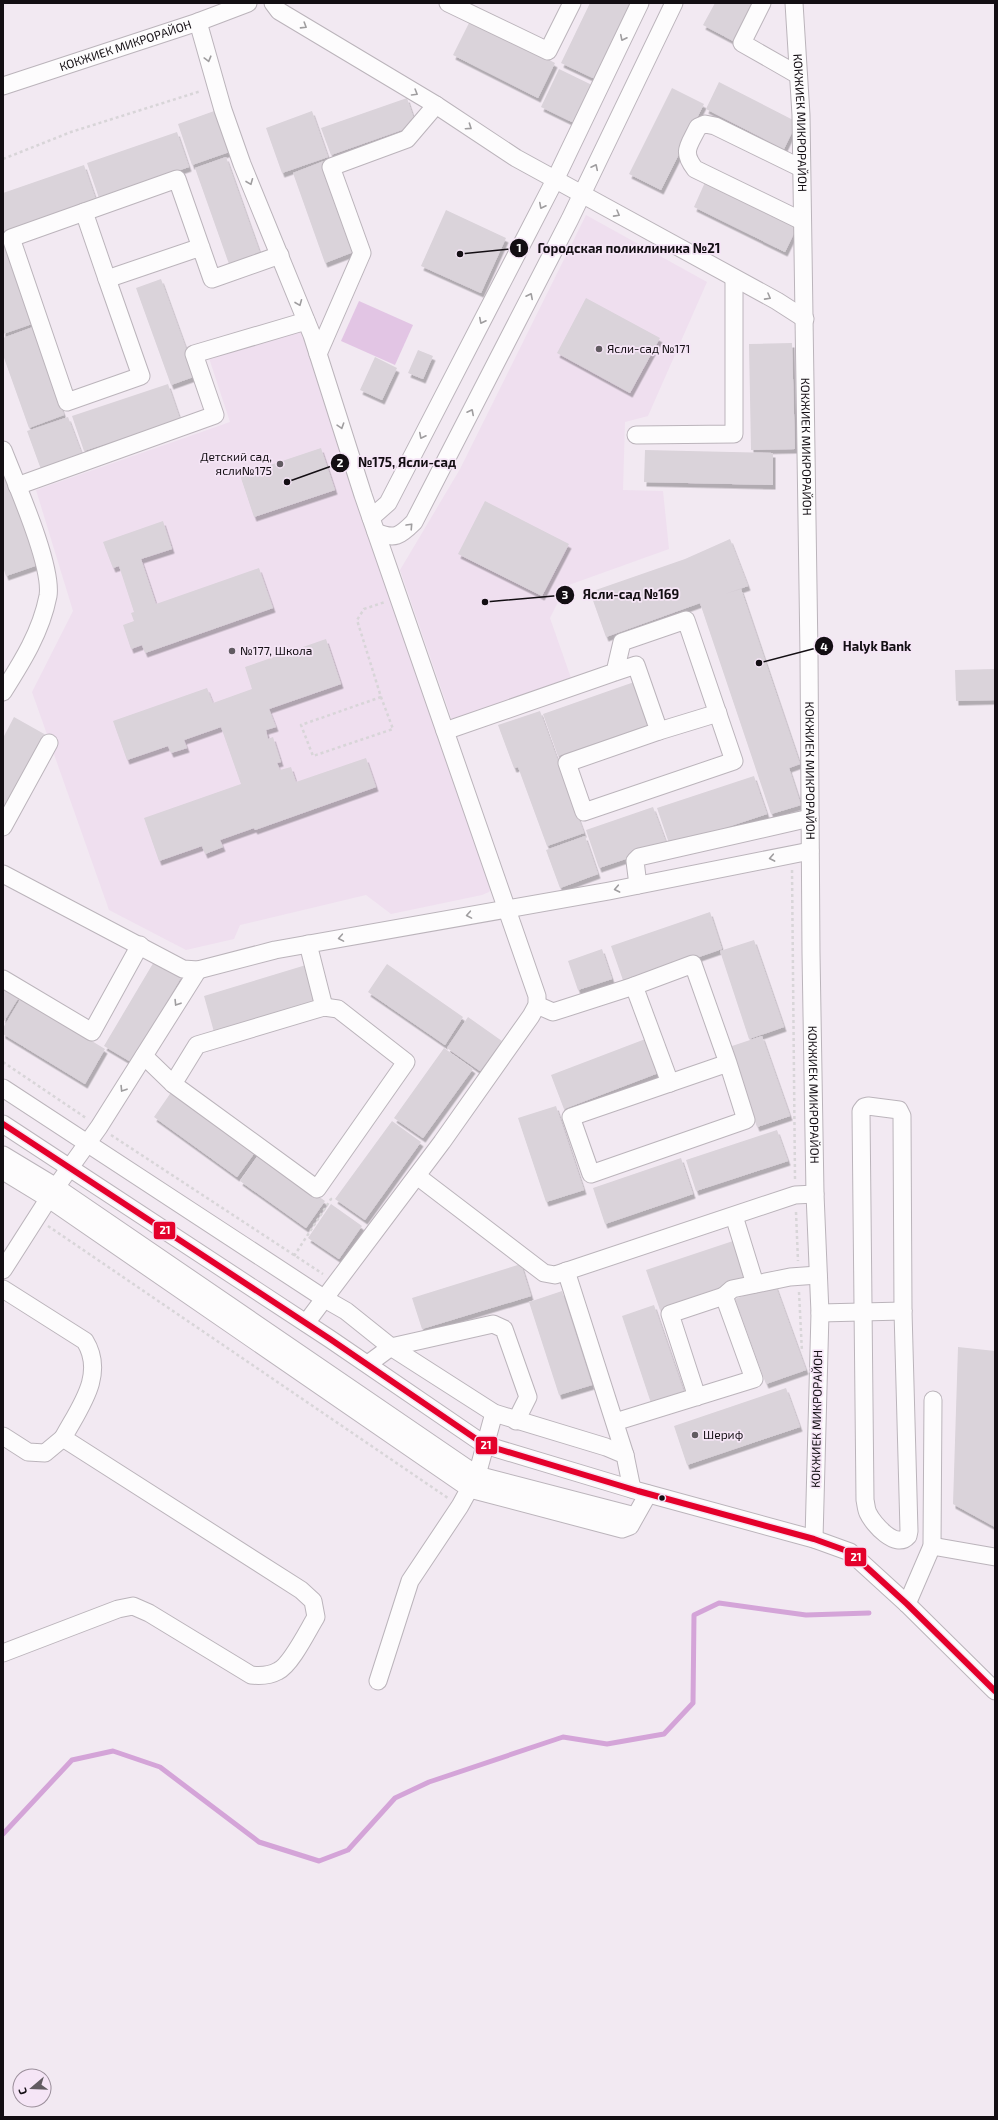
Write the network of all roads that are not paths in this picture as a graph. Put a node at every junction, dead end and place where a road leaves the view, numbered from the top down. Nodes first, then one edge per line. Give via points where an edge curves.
1 (248, 3) edge
2 (273, 3) edge
3 (448, 3) edge
4 (572, 3) edge
5 (640, 3) edge
6 (674, 3) edge
7 (762, 3) edge
8 (794, 3) edge
9 (198, 22) junction
10 (798, 75) junction
11 (3, 86) edge
12 (436, 105) junction
13 (801, 168) junction
14 (555, 180) junction
15 (582, 194) junction
16 (84, 212) junction
17 (802, 221) junction
18 (201, 247) junction
19 (280, 255) junction
20 (734, 278) junction
21 (107, 279) junction
22 (805, 319) junction
23 (306, 321) junction
24 (318, 354) junction
25 (636, 435) dead end
26 (3, 450) edge
27 (17, 486) junction
28 (373, 525) junction
29 (615, 672) junction
30 (3, 692) edge
31 (718, 713) junction
32 (445, 731) junction
33 (659, 731) junction
34 (49, 743) dead end
35 (810, 818) junction
36 (3, 827) edge
37 (810, 851) junction
38 (3, 874) edge
39 (638, 885) junction
40 (507, 909) junction
41 (308, 944) junction
42 (140, 945) junction
43 (198, 970) junction
44 (3, 979) edge
45 (634, 986) junction
46 (538, 1005) junction
47 (324, 1007) junction
48 (144, 1056) junction
49 (728, 1063) junction
50 (670, 1083) junction
51 (173, 1084) junction
52 (3, 1088) edge
53 (3, 1124) edge
54 (87, 1145) junction
55 (3, 1155) edge
56 (70, 1166) junction
57 (3, 1171) edge
58 (417, 1176) junction
59 (52, 1193) junction
60 (815, 1194) junction
61 (734, 1216) junction
62 (3, 1270) edge
63 (566, 1271) junction
64 (818, 1275) junction
65 (755, 1284) junction
66 (3, 1289) edge
67 (724, 1296) junction
68 (325, 1299) junction
69 (903, 1311) junction
70 (820, 1313) junction
71 (862, 1313) junction
72 (306, 1323) junction
73 (391, 1347) junction
74 (368, 1364) junction
75 (697, 1397) junction
76 (933, 1400) dead end
77 (494, 1413) junction
78 (516, 1421) junction
79 (615, 1422) junction
80 (3, 1436) edge
81 (63, 1438) junction
82 (485, 1445) junction
83 (625, 1455) junction
84 (474, 1482) junction
85 (640, 1492) junction
86 (814, 1539) junction
87 (932, 1546) junction
88 (995, 1556) edge
89 (907, 1604) junction
90 (3, 1653) edge
91 (378, 1681) dead end
92 (995, 1691) edge

1 - 9 street, КОКЖИЕК МИКРОРАЙОН
2 -> 12 street via 279,10
3 - 4 street via 548,51
5 -> 14 street
15 -> 6 street
7 - 10 street via 742,43
8 - 10 street, КОКЖИЕК МИКРОРАЙОН
9 - 11 street, КОКЖИЕК МИКРОРАЙОН
9 -> 19 street via 215,86 242,164
10 - 13 street, КОКЖИЕК МИКРОРАЙОН
12 -> 14 street via 516,158
12 - 24 street via 407,139 331,167 362,253
13 - 17 street, КОКЖИЕК МИКРОРАЙОН
13 - 17 street via 715,126 705,124 698,127 687,149 688,159 696,169
14 - 15 street
14 -> 28 street via 388,503
15 -> 20 street
28 -> 15 street via 388,537 402,534 414,522
16 - 18 street via 177,179
16 - 21 street
16 - 21 street via 11,238 67,402 141,376
17 - 22 street, КОКЖИЕК МИКРОРАЙОН
18 - 19 street via 212,279
18 - 21 street
19 -> 23 street
20 -> 22 street
20 - 25 street via 734,434
22 - 35 street, КОКЖИЕК МИКРОРАЙОН
23 - 24 street
23 - 27 street via 194,354 216,415
24 -> 28 street
26 - 27 street
27 - 30 street via 43,558 48,594 36,634
28 - 32 street
29 - 31 street via 622,642 686,620
29 - 32 street
29 - 33 street via 636,665
31 - 33 street
31 - 33 street via 734,761 584,812 567,763
32 - 40 street
34 - 36 street
35 - 37 street, КОКЖИЕК МИКРОРАЙОН
35 - 39 street via 639,857 635,861
37 -> 39 street
37 - 60 street, КОКЖИЕК МИКРОРАЙОН
38 - 42 street
39 -> 40 street
40 -> 41 street
40 - 46 street
41 - 43 street
41 - 47 street
42 - 43 street via 183,969
42 - 44 street via 92,1032
43 -> 48 street
45 - 46 street via 553,1012
45 - 49 street via 693,964
45 - 50 street
46 - 58 street
47 - 51 street via 197,1046
47 - 51 street via 338,1009 406,1062 317,1189
48 - 51 street
48 -> 54 street
49 - 50 street
49 - 50 street via 746,1120 590,1174 571,1117
52 - 54 street
53 - 56 street
54 - 56 street
54 - 68 street
55 - 59 street
56 - 59 street
56 - 72 street
57 - 59 street
58 - 63 street via 544,1273 555,1275
58 - 68 street
59 - 62 street
59 - 84 street
60 - 61 street via 795,1195
60 - 64 street, КОКЖИЕК МИКРОРАЙОН
61 - 63 street
61 - 65 street
63 - 79 street
64 - 65 street
64 - 70 street, КОКЖИЕК МИКРОРАЙОН
65 - 67 street via 732,1289
66 - 81 street via 85,1341 93,1353 94,1372 89,1390
67 - 75 street via 670,1314
67 - 75 street via 754,1379
68 - 72 street
68 - 73 street via 346,1311
69 - 71 street
69 - 71 street via 902,1116 899,1110 868,1106 861,1111
69 - 71 street via 909,1531 908,1536 898,1541 874,1523 865,1500
70 - 71 street
70 - 86 street, КОКЖИЕК МИКРОРАЙОН
72 - 74 street
73 - 74 street
73 - 77 street
73 - 78 street via 493,1324 504,1329 528,1397
74 - 82 street
75 - 79 street
76 - 87 street
77 - 78 street
77 - 82 street
78 - 83 street
79 - 83 street
80 - 81 street via 28,1452 45,1453
81 - 90 street via 301,1590 312,1601 316,1617 280,1671 264,1676 251,1675 149,1613 133,1606 118,1609
82 - 84 street
82 - 85 street
83 - 85 street
84 - 85 street via 622,1529 630,1526 635,1516
84 - 91 street via 410,1581
85 - 86 street
86 - 89 street via 850,1552
87 - 88 street
87 - 89 street
89 - 92 street

